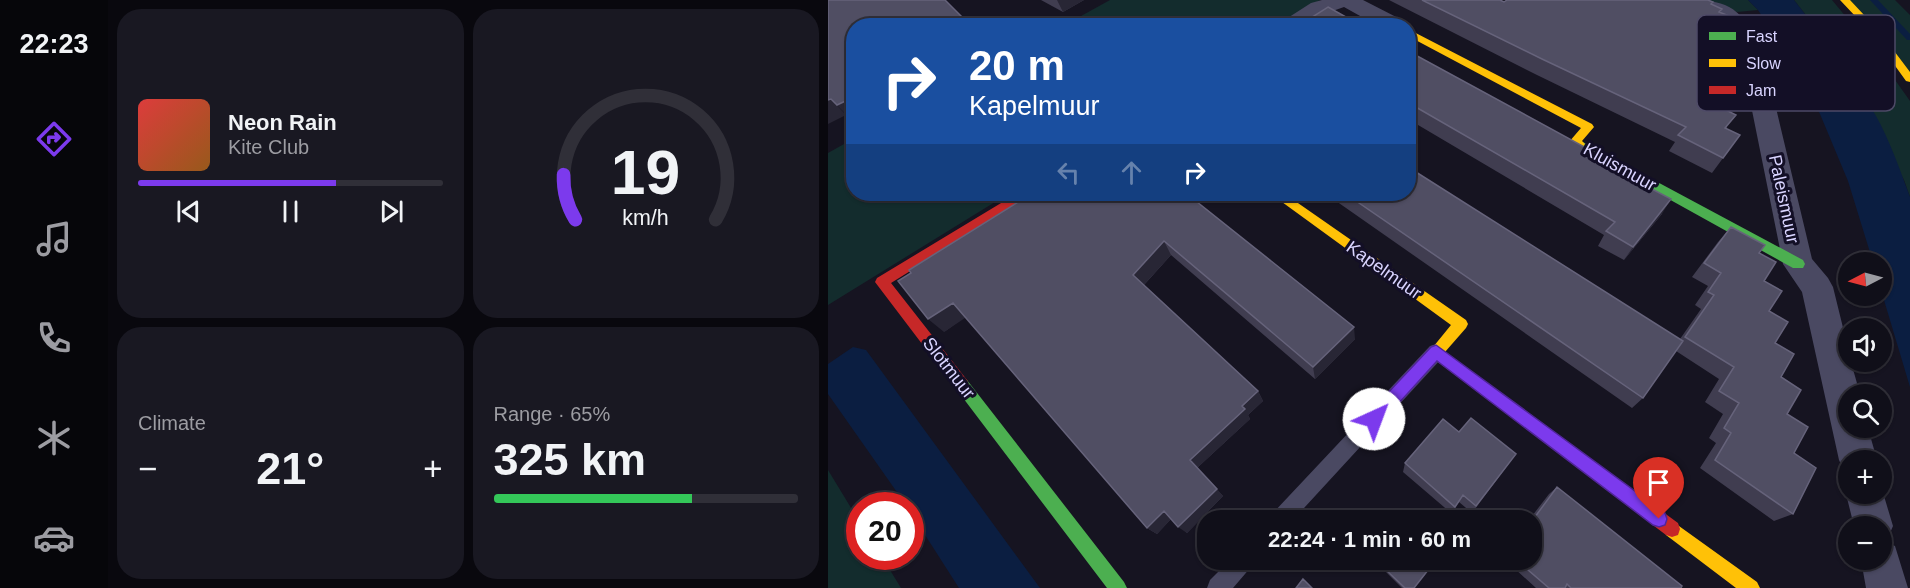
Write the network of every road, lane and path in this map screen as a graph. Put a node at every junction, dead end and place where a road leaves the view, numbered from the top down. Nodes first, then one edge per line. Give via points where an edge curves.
1 (1346, 0) edge
2 (1695, 0) edge
3 (1845, 0) edge
4 (1728, 15) edge
5 (1859, 15) edge
6 (1303, 18) edge
7 (1381, 18) edge
8 (1416, 36) edge
9 (1895, 59) edge
10 (1910, 79) edge
11 (1764, 111) edge
12 (1014, 201) edge
13 (1287, 201) edge
14 (1798, 264) junction
15 (1436, 352) junction
16 (1840, 384) edge
17 (1289, 510) edge
18 (1235, 570) edge
19 (1883, 570) edge
20 (1118, 588) edge
21 (1218, 588) edge
22 (1751, 588) edge
23 (1887, 588) edge

1 - 6 street via 1319,8
1 - 7 street
2 - 4 street, Paleismuur
3 - 5 street
8 - 14 street, Kluismuur via 1588,127 1575,142
9 - 10 street
11 - 14 street, Paleismuur
12 - 20 street, Slotmuur via 882,282
13 - 15 street, Kapelmuur via 1461,324
14 - 16 street, Paleismuur via 1818,287
15 - 17 lane, Kapelmuur
15 - 22 street
18 - 21 lane
19 - 23 street

